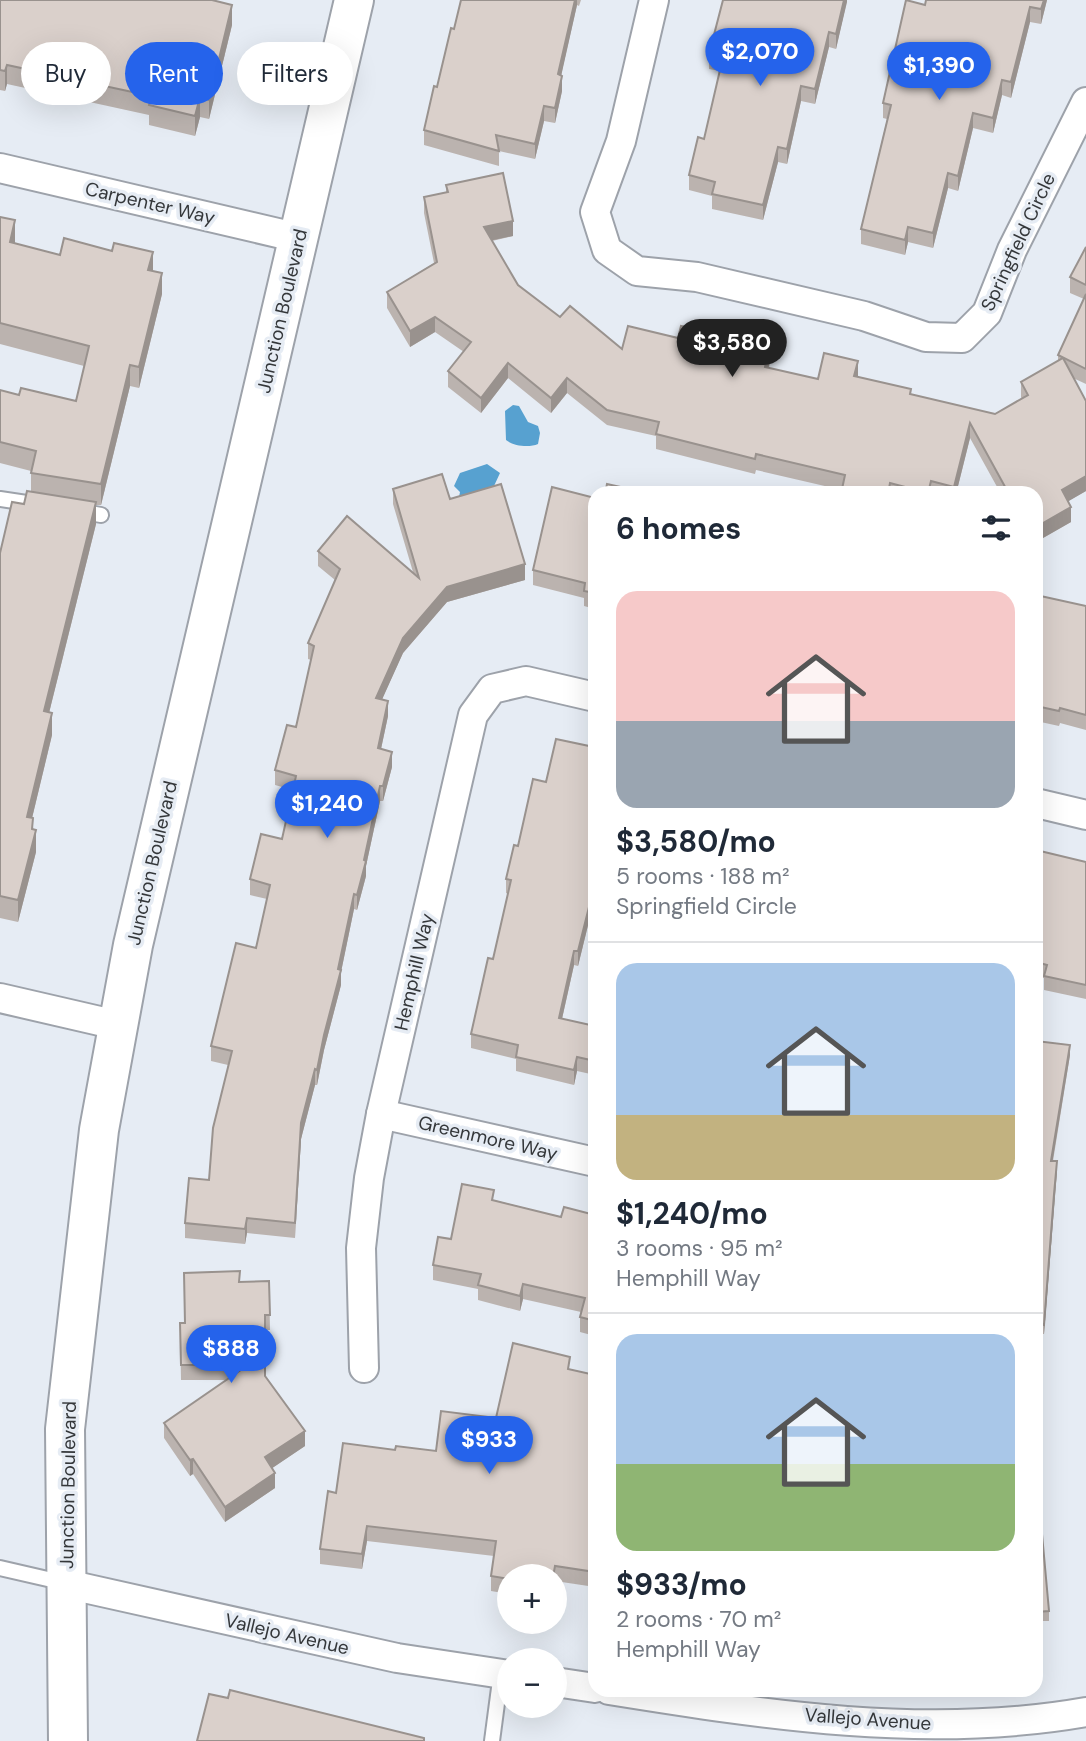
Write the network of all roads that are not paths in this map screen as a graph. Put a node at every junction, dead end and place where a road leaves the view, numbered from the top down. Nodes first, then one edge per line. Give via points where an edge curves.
1 (354, 0) edge
2 (654, 0) edge
3 (1086, 102) edge
4 (0, 168) edge
5 (299, 238) junction
6 (0, 499) edge
7 (102, 515) dead end
8 (588, 695) edge
9 (1043, 805) edge
10 (1086, 815) edge
11 (0, 998) edge
12 (117, 1024) junction
13 (381, 1114) junction
14 (588, 1160) edge
15 (364, 1368) dead end
16 (0, 1568) edge
17 (66, 1584) junction
18 (497, 1673) edge
19 (567, 1684) edge
20 (588, 1687) edge
21 (679, 1697) edge
22 (1086, 1712) edge
23 (497, 1715) edge
24 (68, 1741) edge
25 (492, 1741) edge

1 - 5 main road, Junction Boulevard
2 - 3 street, Springfield Circle via 621,141 595,212 607,250 637,271 697,277 864,316 926,337 962,338 987,313 1012,250
4 - 5 street, Carpenter Way
5 - 12 main road, Junction Boulevard
6 - 7 lane
8 - 13 street, Hemphill Way via 526,681 492,689 473,715
9 - 10 street
11 - 12 street
12 - 17 main road, Junction Boulevard via 99,1130 65,1429
13 - 14 street, Greenmore Way
13 - 15 street, Hemphill Way via 361,1248
16 - 17 lane
17 - 18 street, Vallejo Avenue via 397,1658
17 - 24 main road, Junction Boulevard
19 - 20 street
21 - 22 street, Vallejo Avenue via 855,1722 909,1724 1000,1723
23 - 25 lane

